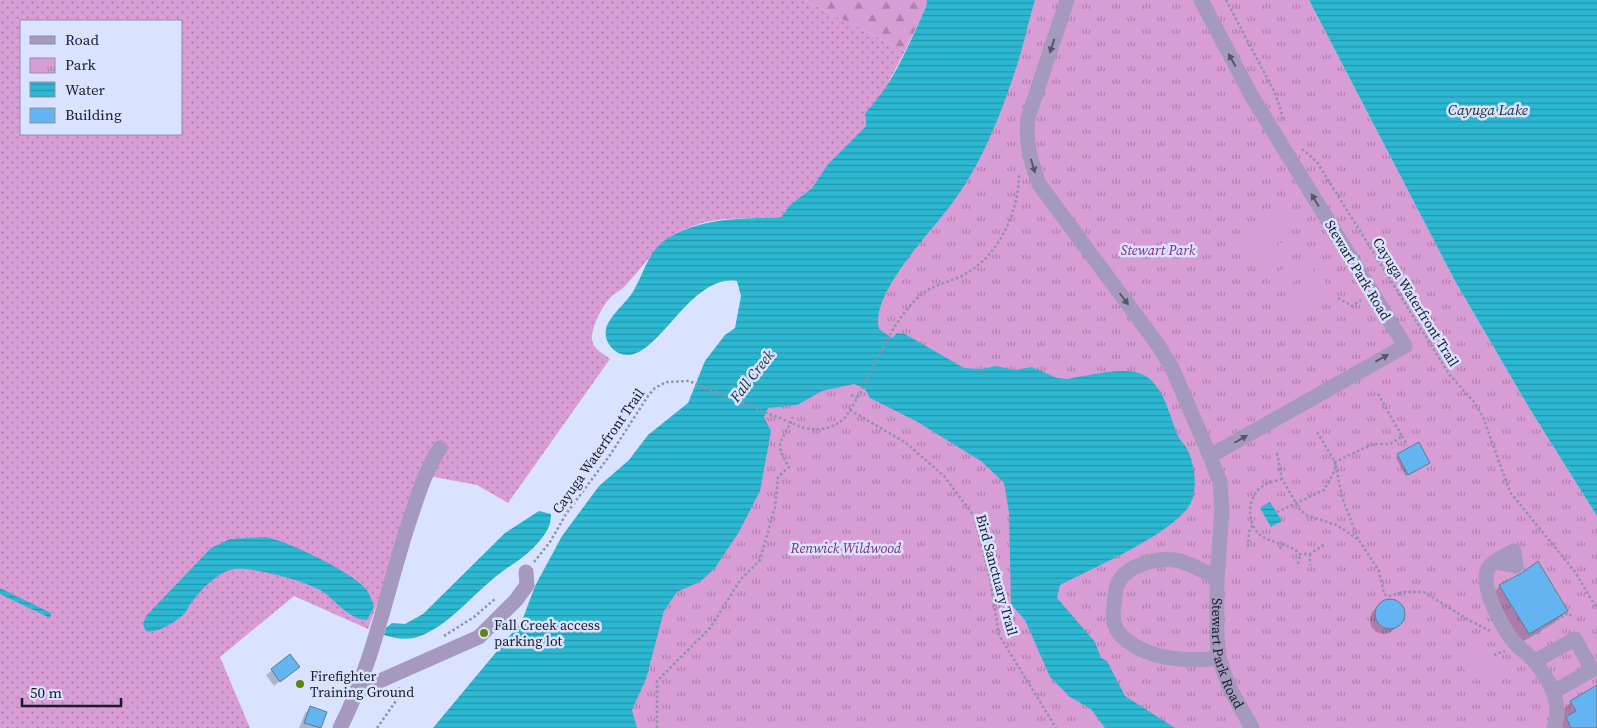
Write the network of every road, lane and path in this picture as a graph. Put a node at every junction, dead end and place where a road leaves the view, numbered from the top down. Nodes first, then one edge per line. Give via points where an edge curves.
1 (1067, 0) edge
2 (1201, 0) edge
3 (1226, 0) edge
4 (1284, 122) dead end
5 (1296, 146) dead end
6 (1020, 167) dead end
7 (1338, 298) dead end
8 (1363, 299) dead end
9 (1378, 394) dead end
10 (851, 395) dead end
11 (857, 398) junction
12 (850, 410) junction
13 (793, 417) dead end
14 (791, 422) junction
15 (1316, 430) dead end
16 (1402, 436) junction
17 (1407, 445) dead end
18 (440, 448) dead end
19 (1277, 453) dead end
20 (1210, 456) junction
21 (1335, 462) junction
22 (1282, 479) junction
23 (1296, 502) junction
24 (1277, 512) dead end
25 (1252, 524) junction
26 (1359, 540) junction
27 (1282, 543) junction
28 (1325, 544) dead end
29 (1248, 547) dead end
30 (1280, 549) dead end
31 (1300, 554) junction
32 (1310, 554) junction
33 (1494, 562) dead end
34 (1298, 564) dead end
35 (1310, 565) dead end
36 (526, 572) joint
37 (1217, 578) junction
38 (503, 592) dead end
39 (1597, 609) edge
40 (1573, 618) dead end
41 (1491, 631) dead end
42 (1537, 632) junction
43 (1539, 637) dead end
44 (442, 638) dead end
45 (1514, 642) junction
46 (1220, 658) junction
47 (1535, 661) junction
48 (401, 680) dead end
49 (357, 691) junction
50 (1553, 692) junction
51 (340, 728) edge
52 (377, 728) edge
53 (657, 728) edge
54 (1056, 728) edge
55 (1252, 728) edge
56 (1554, 728) edge

1 -> 20 street, Stewart Park Road via 1028,118 1026,132 1033,168 1039,184 1158,344 1172,368
20 -> 2 street, Stewart Park Road via 1404,346 1251,95
3 - 4 path via 1275,93
5 - 39 path, Cayuga Waterfront Trail via 1317,162 1448,374 1474,402 1496,449 1510,492 1576,572
6 - 11 path, Cayuga Waterfront Trail via 1013,216 988,256 958,278 931,286 910,306 896,324
7 - 8 path via 1352,306
9 - 16 path
10 - 11 path
11 - 12 path, Cayuga Waterfront Trail
12 - 14 path, Cayuga Waterfront Trail via 835,426 825,429 804,428
12 - 54 path, Bird Sanctuary Trail via 906,443 925,459 944,476 974,516 1000,635
13 - 14 path
14 - 36 path, Cayuga Waterfront Trail via 689,381 666,382 655,388
14 - 53 path via 779,444 780,452 790,467 778,477 777,496 764,551 760,560 741,579 710,628 657,681
15 - 21 path
16 - 17 path
16 - 21 path via 1390,444 1374,444
18 - 49 street via 428,465
19 - 22 path
20 - 37 street, Stewart Park Road via 1220,482 1222,510
21 - 23 path via 1324,490
21 - 26 path via 1342,497
22 - 23 path
22 - 25 path via 1261,487 1254,495 1250,513
23 - 24 path
23 - 26 path via 1308,516 1337,525
25 - 27 path via 1265,538
25 - 29 path
26 - 41 path via 1379,571 1384,594 1424,592
27 - 30 path
27 - 31 path
28 - 32 path
31 - 32 path
31 - 34 path
32 - 35 path
33 - 45 street via 1485,576 1485,584
36 - 49 street via 526,585 516,600 479,637
37 - 46 street, Stewart Park Road via 1216,636
37 - 46 street via 1177,560 1143,564 1125,573 1117,584 1112,618 1124,639 1156,654 1189,660
38 - 44 path
40 - 42 path via 1568,613
42 - 43 path
42 - 45 path
45 - 47 street
46 - 55 street, Stewart Park Road via 1229,687
47 - 50 street
47 - 50 street via 1575,639 1592,670
48 - 52 path via 398,698
49 - 51 street
50 - 56 street via 1558,708

